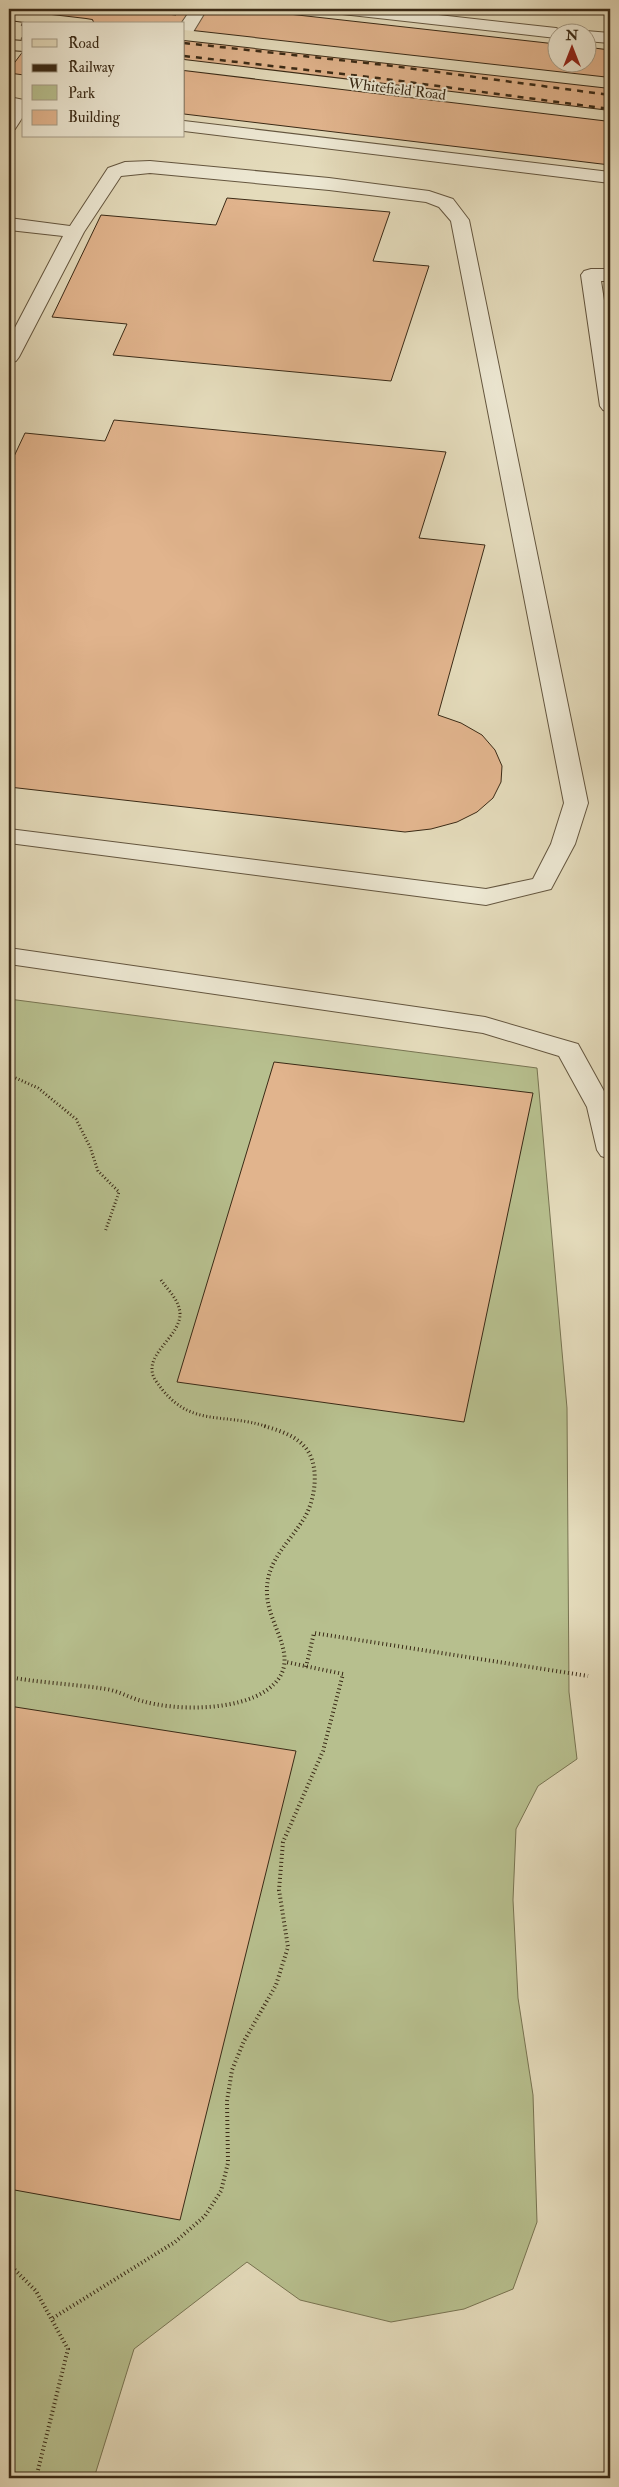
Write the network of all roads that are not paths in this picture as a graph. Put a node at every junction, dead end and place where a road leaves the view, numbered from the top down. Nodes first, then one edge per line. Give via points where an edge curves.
1 (199, 9) edge
2 (342, 9) edge
3 (9, 15) edge
4 (69, 22) edge
5 (185, 32) edge
6 (546, 32) edge
7 (185, 34) edge
8 (596, 37) edge
9 (610, 38) edge
10 (9, 45) edge
11 (22, 46) edge
12 (185, 65) edge
13 (610, 83) edge
14 (18, 104) edge
15 (610, 116) edge
16 (9, 125) edge
17 (185, 126) edge
18 (610, 178) edge
19 (9, 224) edge
20 (75, 232) junction
21 (610, 275) edge
22 (9, 357) edge
23 (610, 406) edge
24 (9, 836) edge
25 (9, 956) edge
26 (610, 1150) edge

1 - 5 street
2 - 6 street
3 - 4 main road
7 - 13 main road, Whitefield Road
8 - 9 street
10 - 11 main road
12 - 15 main road, Whitefield Road
14 - 16 street
17 - 18 street
19 - 20 street
20 - 22 street
20 - 24 street via 114,172 138,167 330,184 429,197 446,203 454,211 460,220 576,803 563,844 542,884 486,897
21 - 23 street via 591,275
25 - 26 street via 485,1025 569,1050 600,1107

